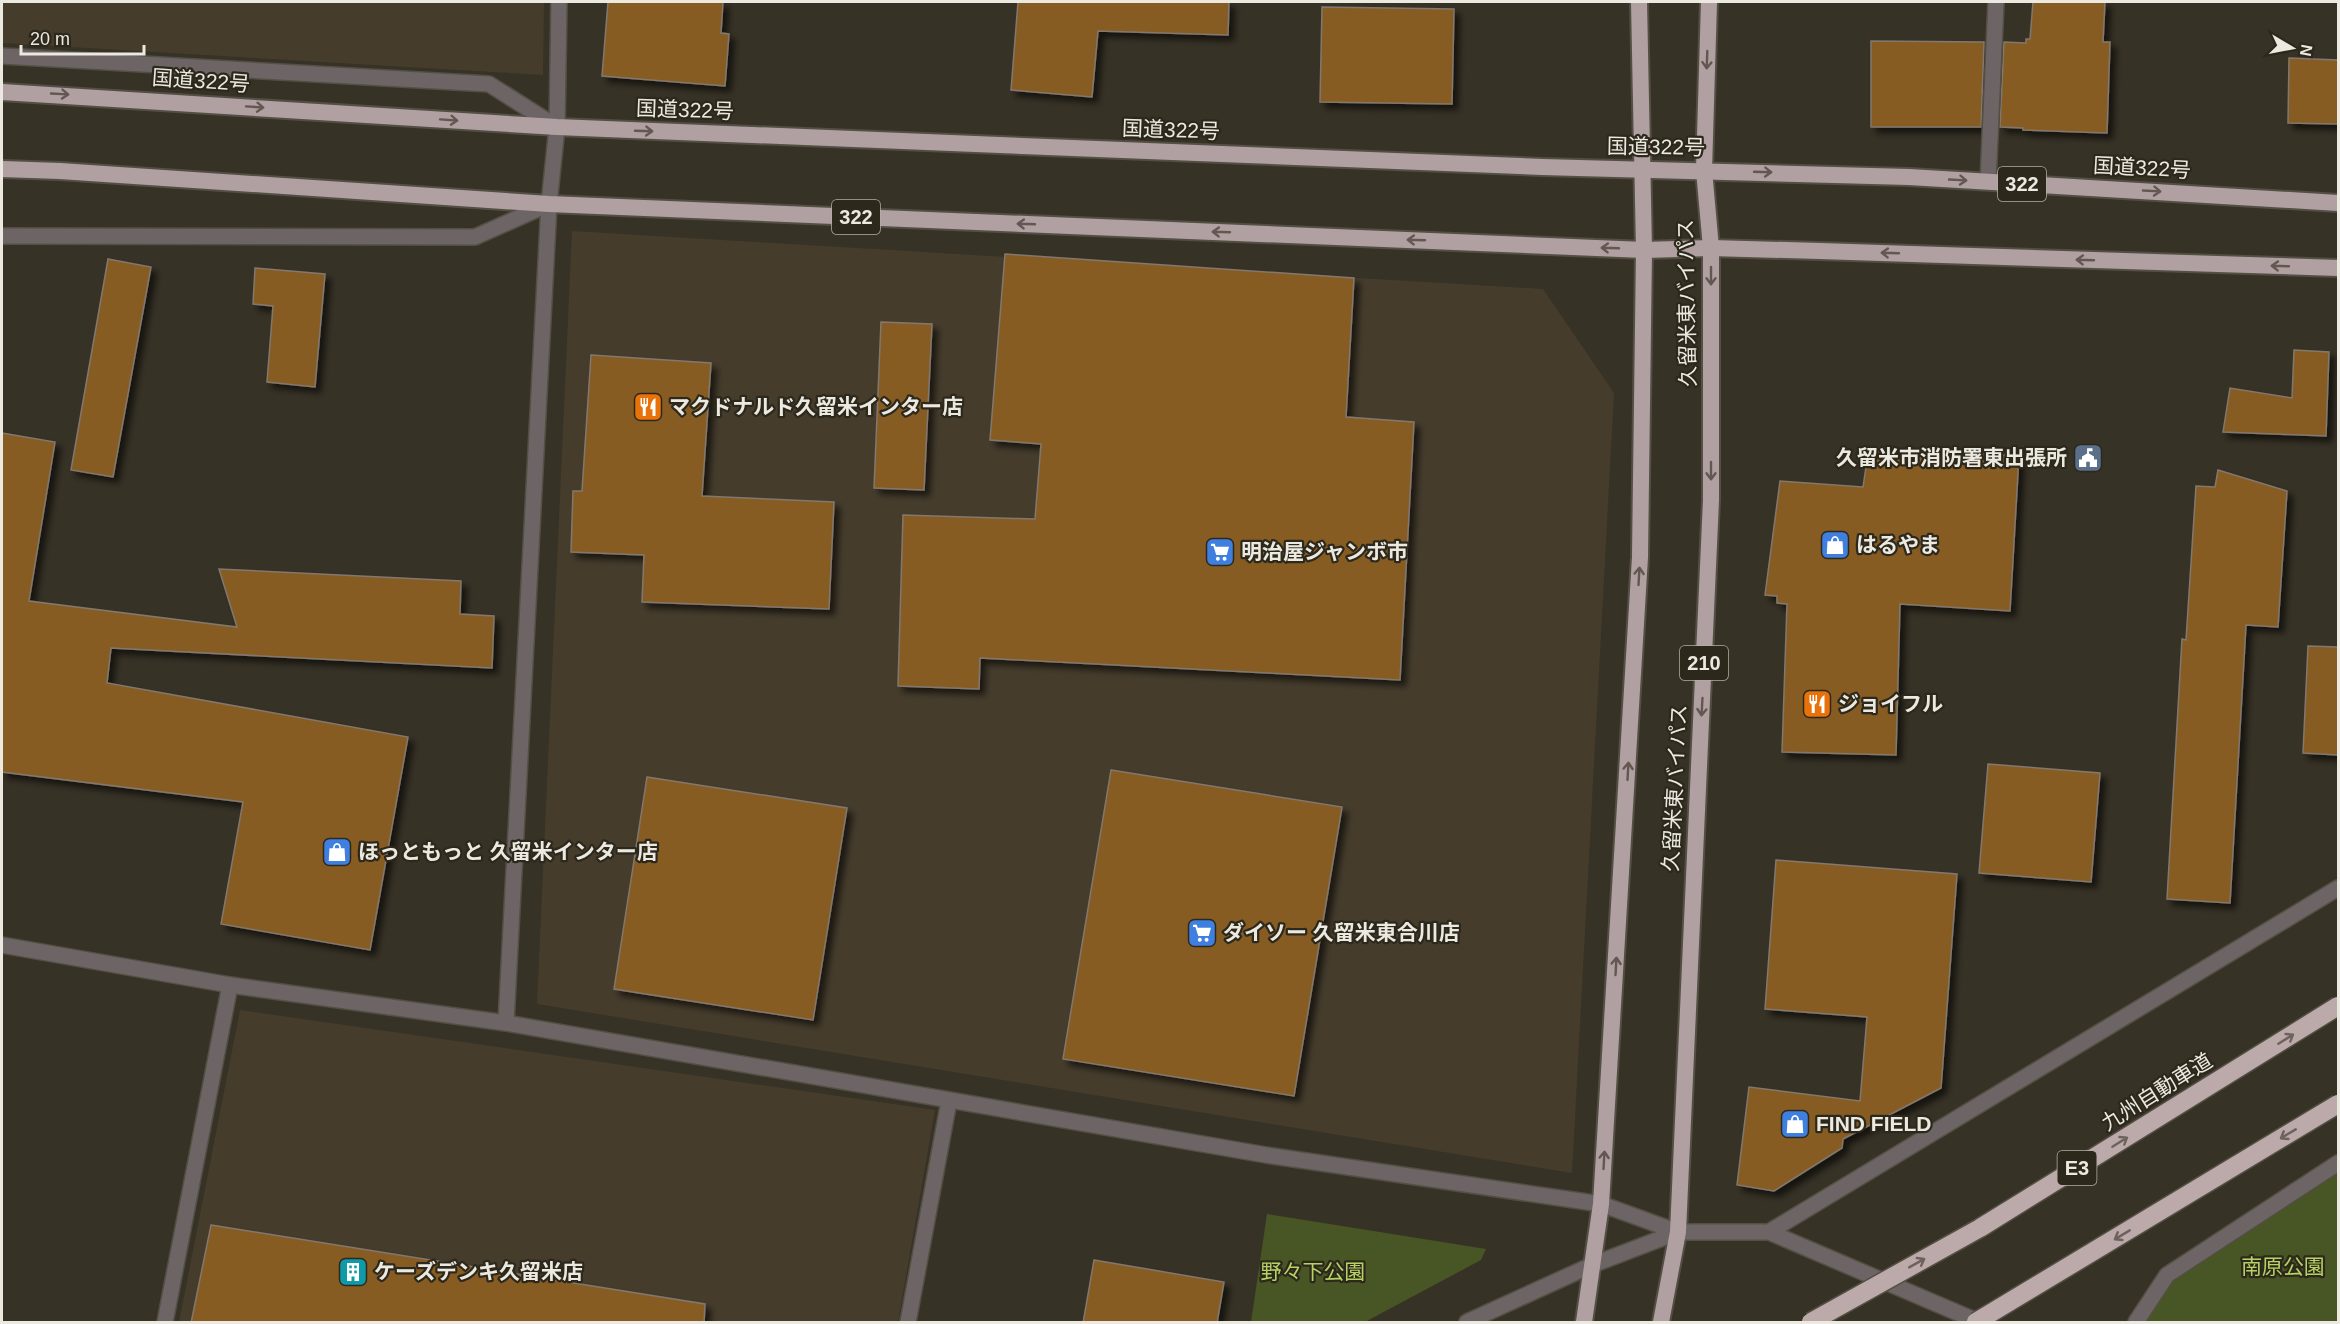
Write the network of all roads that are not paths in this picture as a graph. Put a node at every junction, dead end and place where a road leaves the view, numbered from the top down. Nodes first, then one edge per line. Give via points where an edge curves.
1 (559, 2) edge
2 (1639, 2) edge
3 (1709, 2) edge
4 (1996, 2) edge
5 (2, 56) edge
6 (2, 92) edge
7 (557, 127) junction
8 (2, 169) edge
9 (1642, 170) junction
10 (1704, 170) junction
11 (1988, 182) junction
12 (2338, 203) edge
13 (549, 204) junction
14 (2, 236) edge
15 (1711, 248) junction
16 (1644, 250) junction
17 (2338, 268) edge
18 (2338, 888) edge
19 (2, 945) edge
20 (230, 985) junction
21 (2338, 1006) edge
22 (506, 1023) junction
23 (949, 1101) junction
24 (2338, 1104) edge
25 (2338, 1163) edge
26 (1601, 1204) junction
27 (1678, 1232) junction
28 (1769, 1232) junction
29 (1592, 1265) junction
30 (165, 1323) edge
31 (908, 1323) edge
32 (1467, 1323) edge
33 (1584, 1323) edge
34 (1661, 1323) edge
35 (1810, 1323) edge
36 (1978, 1323) edge
37 (2136, 1323) edge

1 - 7 street
2 - 9 highway, 久留米東バイパス
3 -> 10 highway, 久留米東バイパス / 210
4 - 11 street
5 - 7 street via 489,84
6 -> 7 highway, 国道322号 / 322
7 -> 9 highway, 国道322号 / 322
7 - 13 street
8 - 13 highway, 322
9 - 10 highway, 国道322号 / 322
9 - 16 highway, 久留米東バイパス
10 -> 11 highway, 国道322号 / 322
10 - 15 highway, 久留米東バイパス / 210
11 -> 12 highway, 国道322号 / 322
13 - 14 street via 475,237
16 -> 13 highway, 322
13 - 22 street
15 - 16 highway, 322
17 -> 15 highway, 322
15 -> 27 highway, 久留米東バイパス / 210 via 1711,500
26 -> 16 highway, 久留米東バイパス via 1640,557
18 - 28 street
19 - 20 street
20 - 22 street
20 - 30 street
35 -> 21 highway, 九州自動車道 / E3, bridge via 1980,1228
22 - 23 street
23 - 26 street via 1266,1155
23 - 31 street
24 -> 36 highway, bridge
25 - 37 street via 2167,1275
26 - 27 street
26 - 29 highway, 久留米東バイパス
27 - 28 street
27 - 29 street
27 - 34 highway, 久留米東バイパス / 210
28 - 36 street
29 - 32 street
29 - 33 highway, 久留米東バイパス

